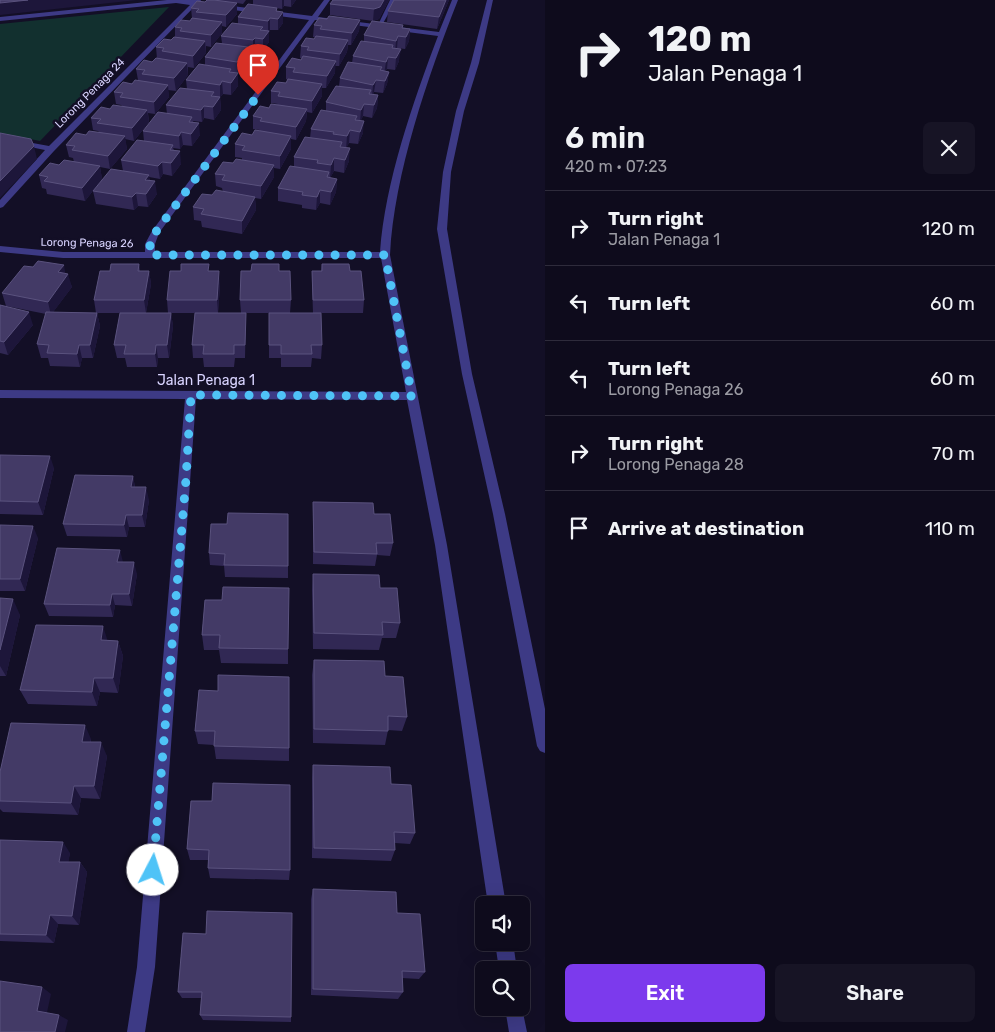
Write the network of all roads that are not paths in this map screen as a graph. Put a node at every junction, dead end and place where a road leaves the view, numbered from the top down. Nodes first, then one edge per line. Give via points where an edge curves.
1 (327, 0) edge
2 (393, 0) edge
3 (455, 0) edge
4 (490, 0) edge
5 (196, 2) edge
6 (0, 18) edge
7 (316, 18) junction
8 (379, 26) junction
9 (441, 34) junction
10 (0, 139) edge
11 (51, 149) junction
12 (0, 205) edge
13 (0, 249) edge
14 (150, 255) junction
15 (385, 255) junction
16 (0, 394) edge
17 (191, 395) junction
18 (412, 396) junction
19 (545, 746) edge
20 (496, 896) edge
21 (515, 1016) edge
22 (136, 1032) edge
23 (518, 1032) edge

1 - 7 street
2 - 8 street
3 - 9 street
4 - 19 street via 460,111 448,172 442,229 467,374 499,514
5 - 6 street via 163,2
5 - 7 street
5 - 11 street, Lorong Penaga 24
7 - 8 street
7 - 14 street via 155,233
8 - 9 street
9 - 15 street via 413,118 390,203 385,228
10 - 11 street
11 - 12 street, Lorong Penaga 24
13 - 14 street, Lorong Penaga 26 via 63,255
14 - 15 street, Lorong Penaga 26
15 - 18 street
16 - 17 street, Jalan Penaga 1
17 - 18 street, Jalan Penaga 1
17 - 22 street via 146,967
18 - 20 street via 441,545
21 - 23 street

